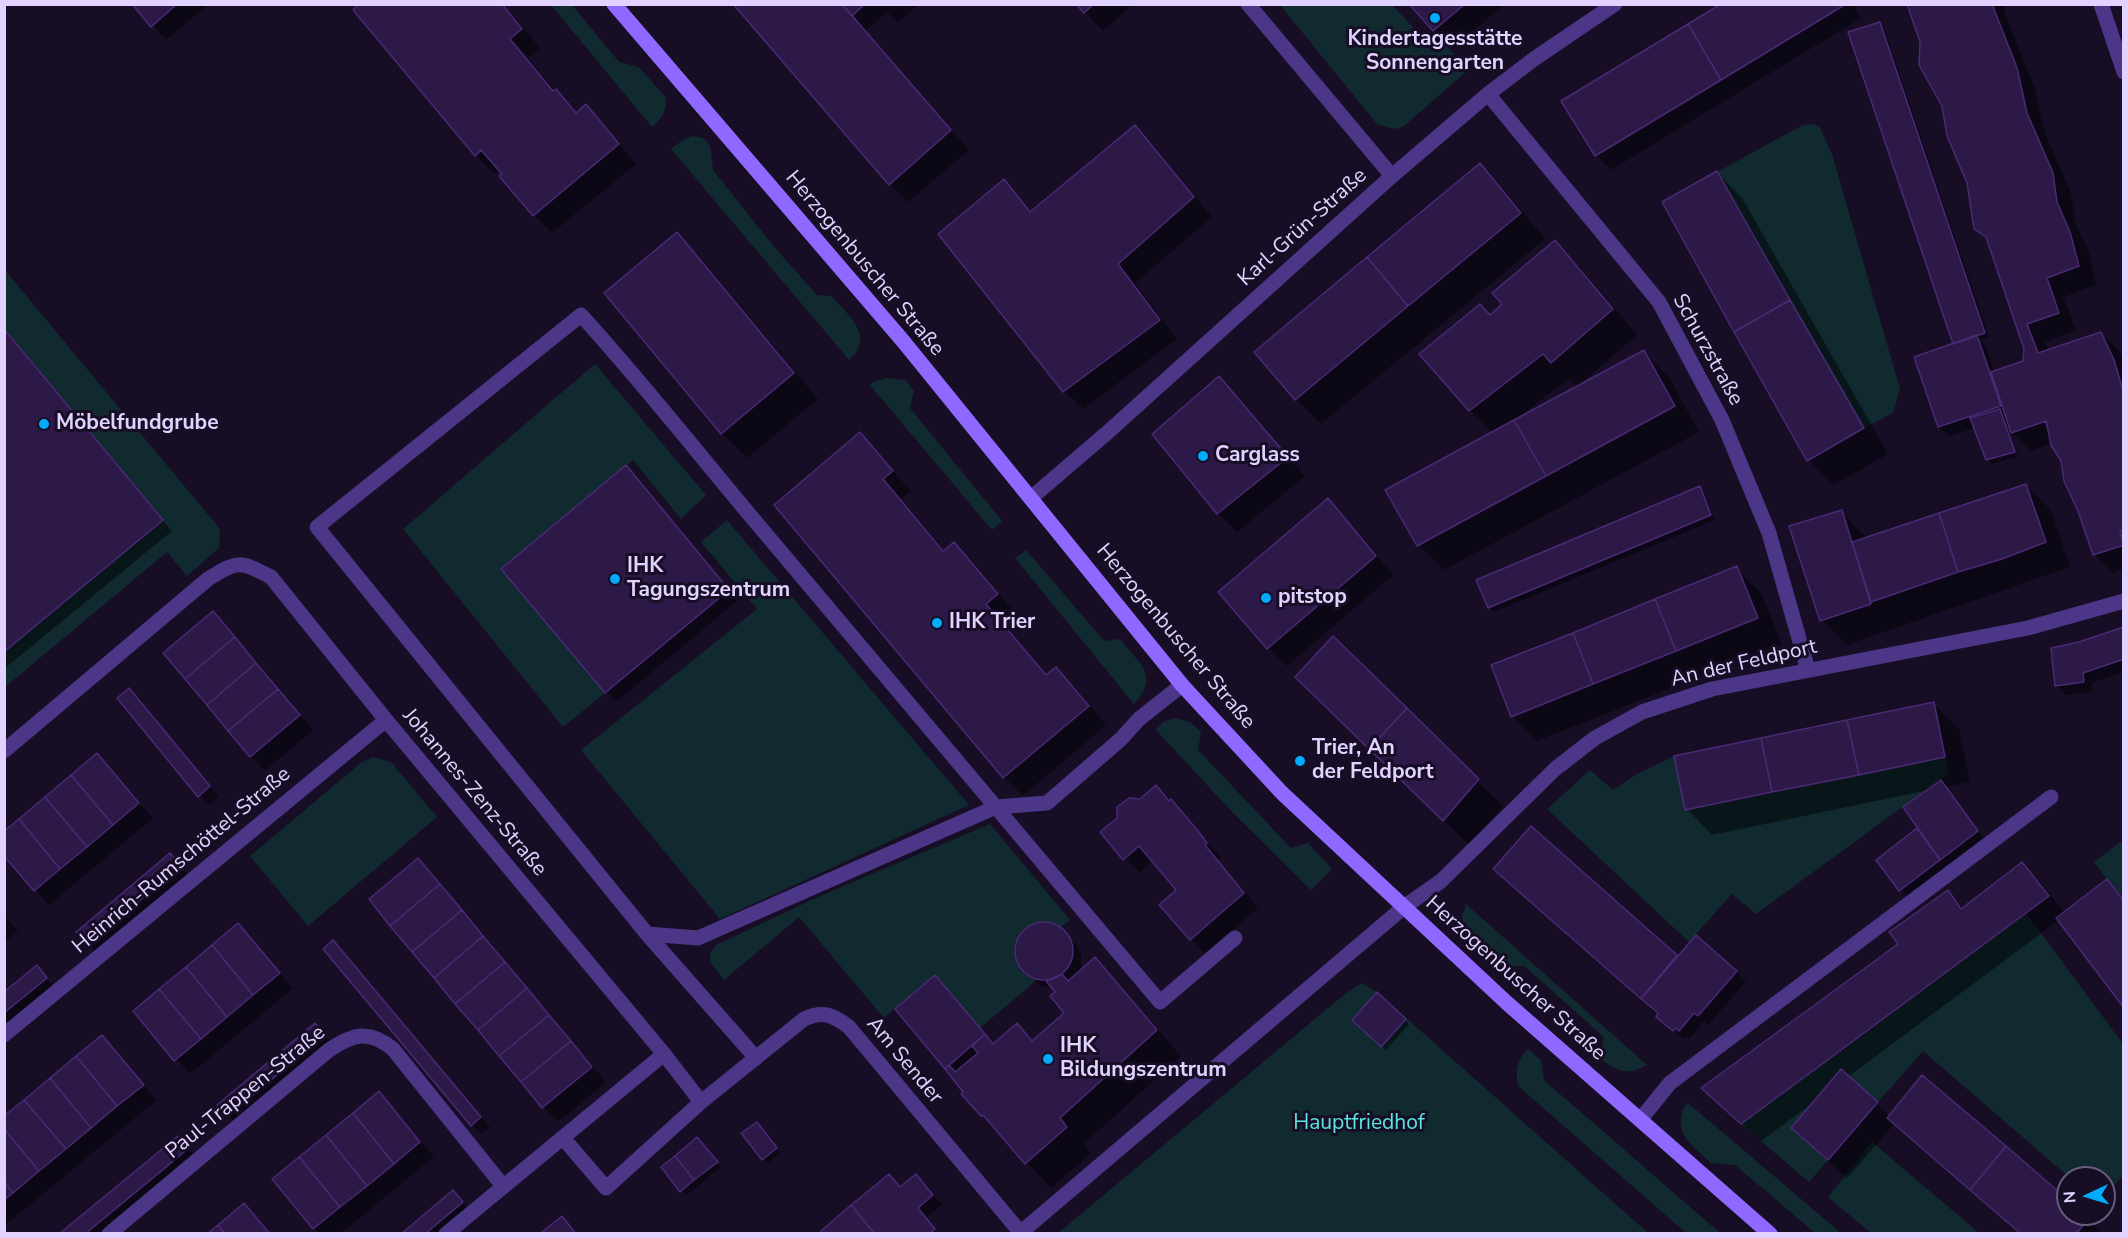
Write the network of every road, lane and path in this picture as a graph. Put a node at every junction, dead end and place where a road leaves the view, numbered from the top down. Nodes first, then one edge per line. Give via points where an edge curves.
1 (614, 4) edge
2 (1248, 4) edge
3 (1615, 4) edge
4 (2101, 4) edge
5 (2124, 72) edge
6 (1488, 94) junction
7 (1392, 176) junction
8 (1031, 498) junction
9 (2124, 601) edge
10 (1808, 670) junction
11 (1182, 685) junction
12 (386, 720) junction
13 (4, 751) edge
14 (2051, 797) dead end
15 (996, 807) junction
16 (1404, 907) junction
17 (647, 934) junction
18 (1235, 938) dead end
19 (4, 1035) edge
20 (664, 1054) junction
21 (756, 1058) junction
22 (701, 1102) junction
23 (1640, 1120) junction
24 (562, 1138) junction
25 (503, 1186) junction
26 (109, 1233) edge
27 (446, 1233) edge
28 (1020, 1233) edge
29 (1770, 1233) edge

1 - 8 main road, Herzogenbuscher Straße via 903,341
2 - 7 street
3 - 6 street, Karl-Grün-Straße
4 - 5 street
6 - 7 street, Karl-Grün-Straße
6 - 10 street, Schurzstraße via 1659,302 1722,420 1768,533
7 - 8 street, Karl-Grün-Straße
8 - 11 main road, Herzogenbuscher Straße
9 - 10 street, An der Feldport via 2028,628
10 - 16 street, An der Feldport via 1712,689 1642,712 1595,738 1556,769 1441,881
11 - 15 street via 1047,803
11 - 16 main road, Herzogenbuscher Straße via 1282,793
12 - 13 street, Johannes-Zenz-Straße via 271,577 246,564 229,565
12 - 19 street, Heinrich-Rumschöttel-Straße
12 - 20 street, Johannes-Zenz-Straße
14 - 23 street via 1670,1083
15 - 17 street via 698,938
15 - 17 street via 581,315 317,527
15 - 18 street via 1160,1002
16 - 23 main road, Herzogenbuscher Straße
16 - 28 street, An der Feldport
17 - 21 street
20 - 22 street
20 - 24 street
21 - 22 street, Am Sender
21 - 28 street, Am Sender via 814,1014 837,1018 849,1027
22 - 24 street, Am Sender via 606,1188
23 - 29 main road, Herzogenbuscher Straße
24 - 25 street
25 - 26 street, Paul-Trappen-Straße via 393,1049 381,1039 349,1037
25 - 27 street

